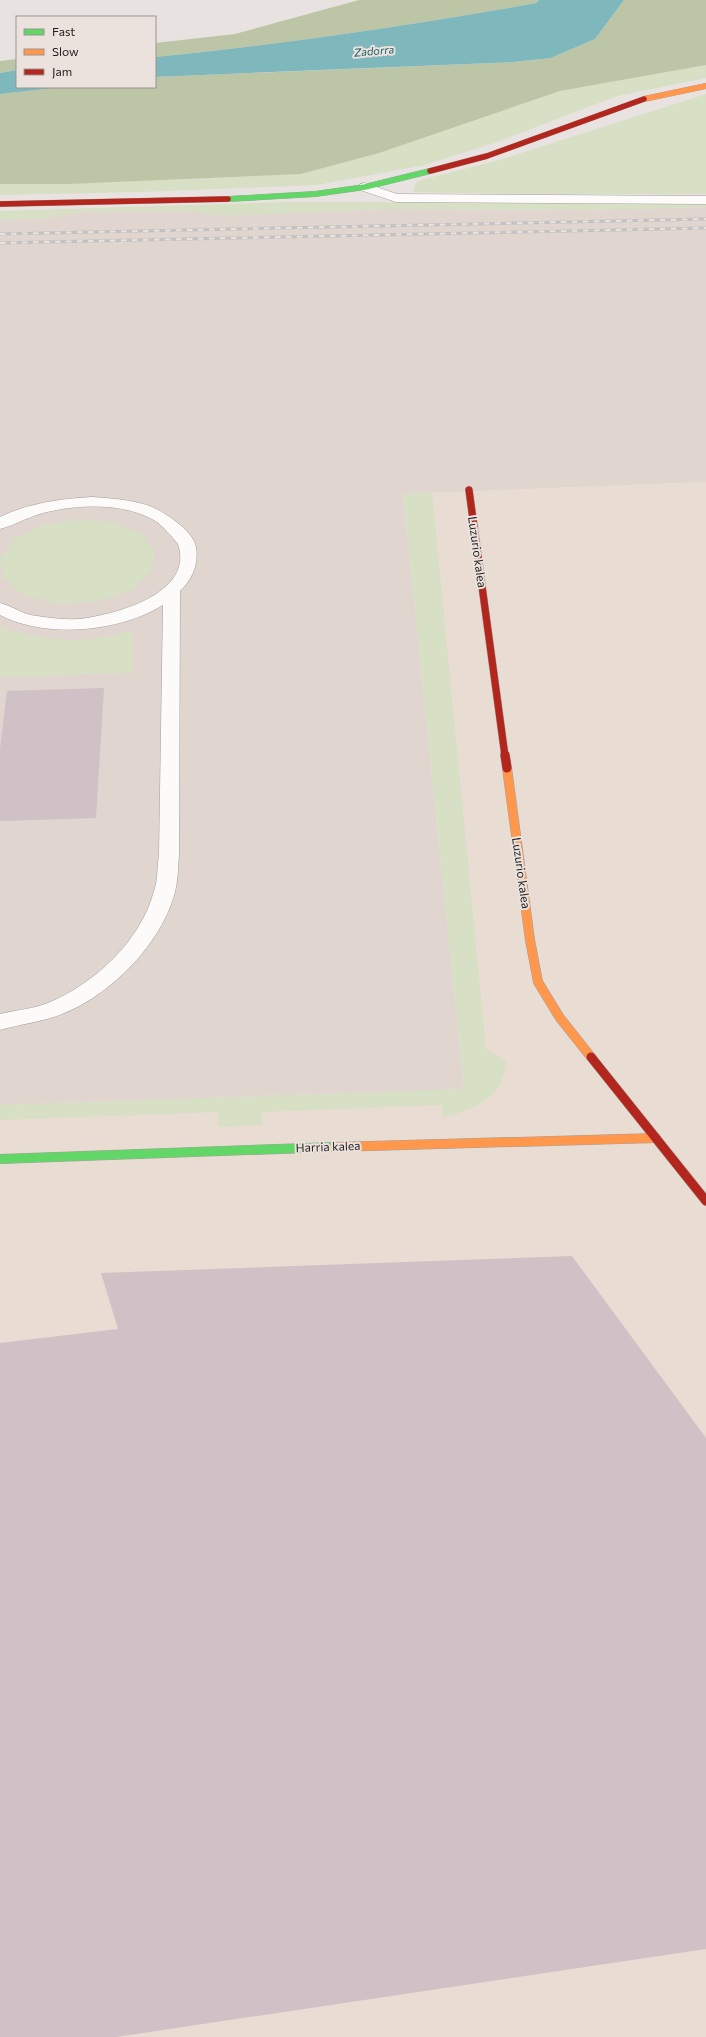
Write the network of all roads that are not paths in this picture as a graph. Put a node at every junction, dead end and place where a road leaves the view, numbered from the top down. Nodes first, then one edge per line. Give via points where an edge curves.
1 (706, 86) edge
2 (365, 187) junction
3 (706, 200) edge
4 (0, 204) edge
5 (469, 490) dead end
6 (0, 524) edge
7 (172, 592) junction
8 (0, 608) edge
9 (0, 1022) edge
10 (656, 1138) junction
11 (0, 1159) edge
12 (706, 1201) edge

1 - 2 street via 652,96 487,156
2 - 3 street via 396,198
2 - 4 street via 315,194 244,199
5 - 10 street, Luzurio kalea via 530,940 538,982 560,1018
6 - 7 street via 12,516 53,504 98,501 139,508 171,524 188,546 188,569
7 - 8 street via 132,614 78,624 25,620
7 - 9 street via 169,855 164,896 147,930 121,962 92,989 56,1009
10 - 11 street, Harria kalea via 426,1143
10 - 12 street, Luzurio kalea

